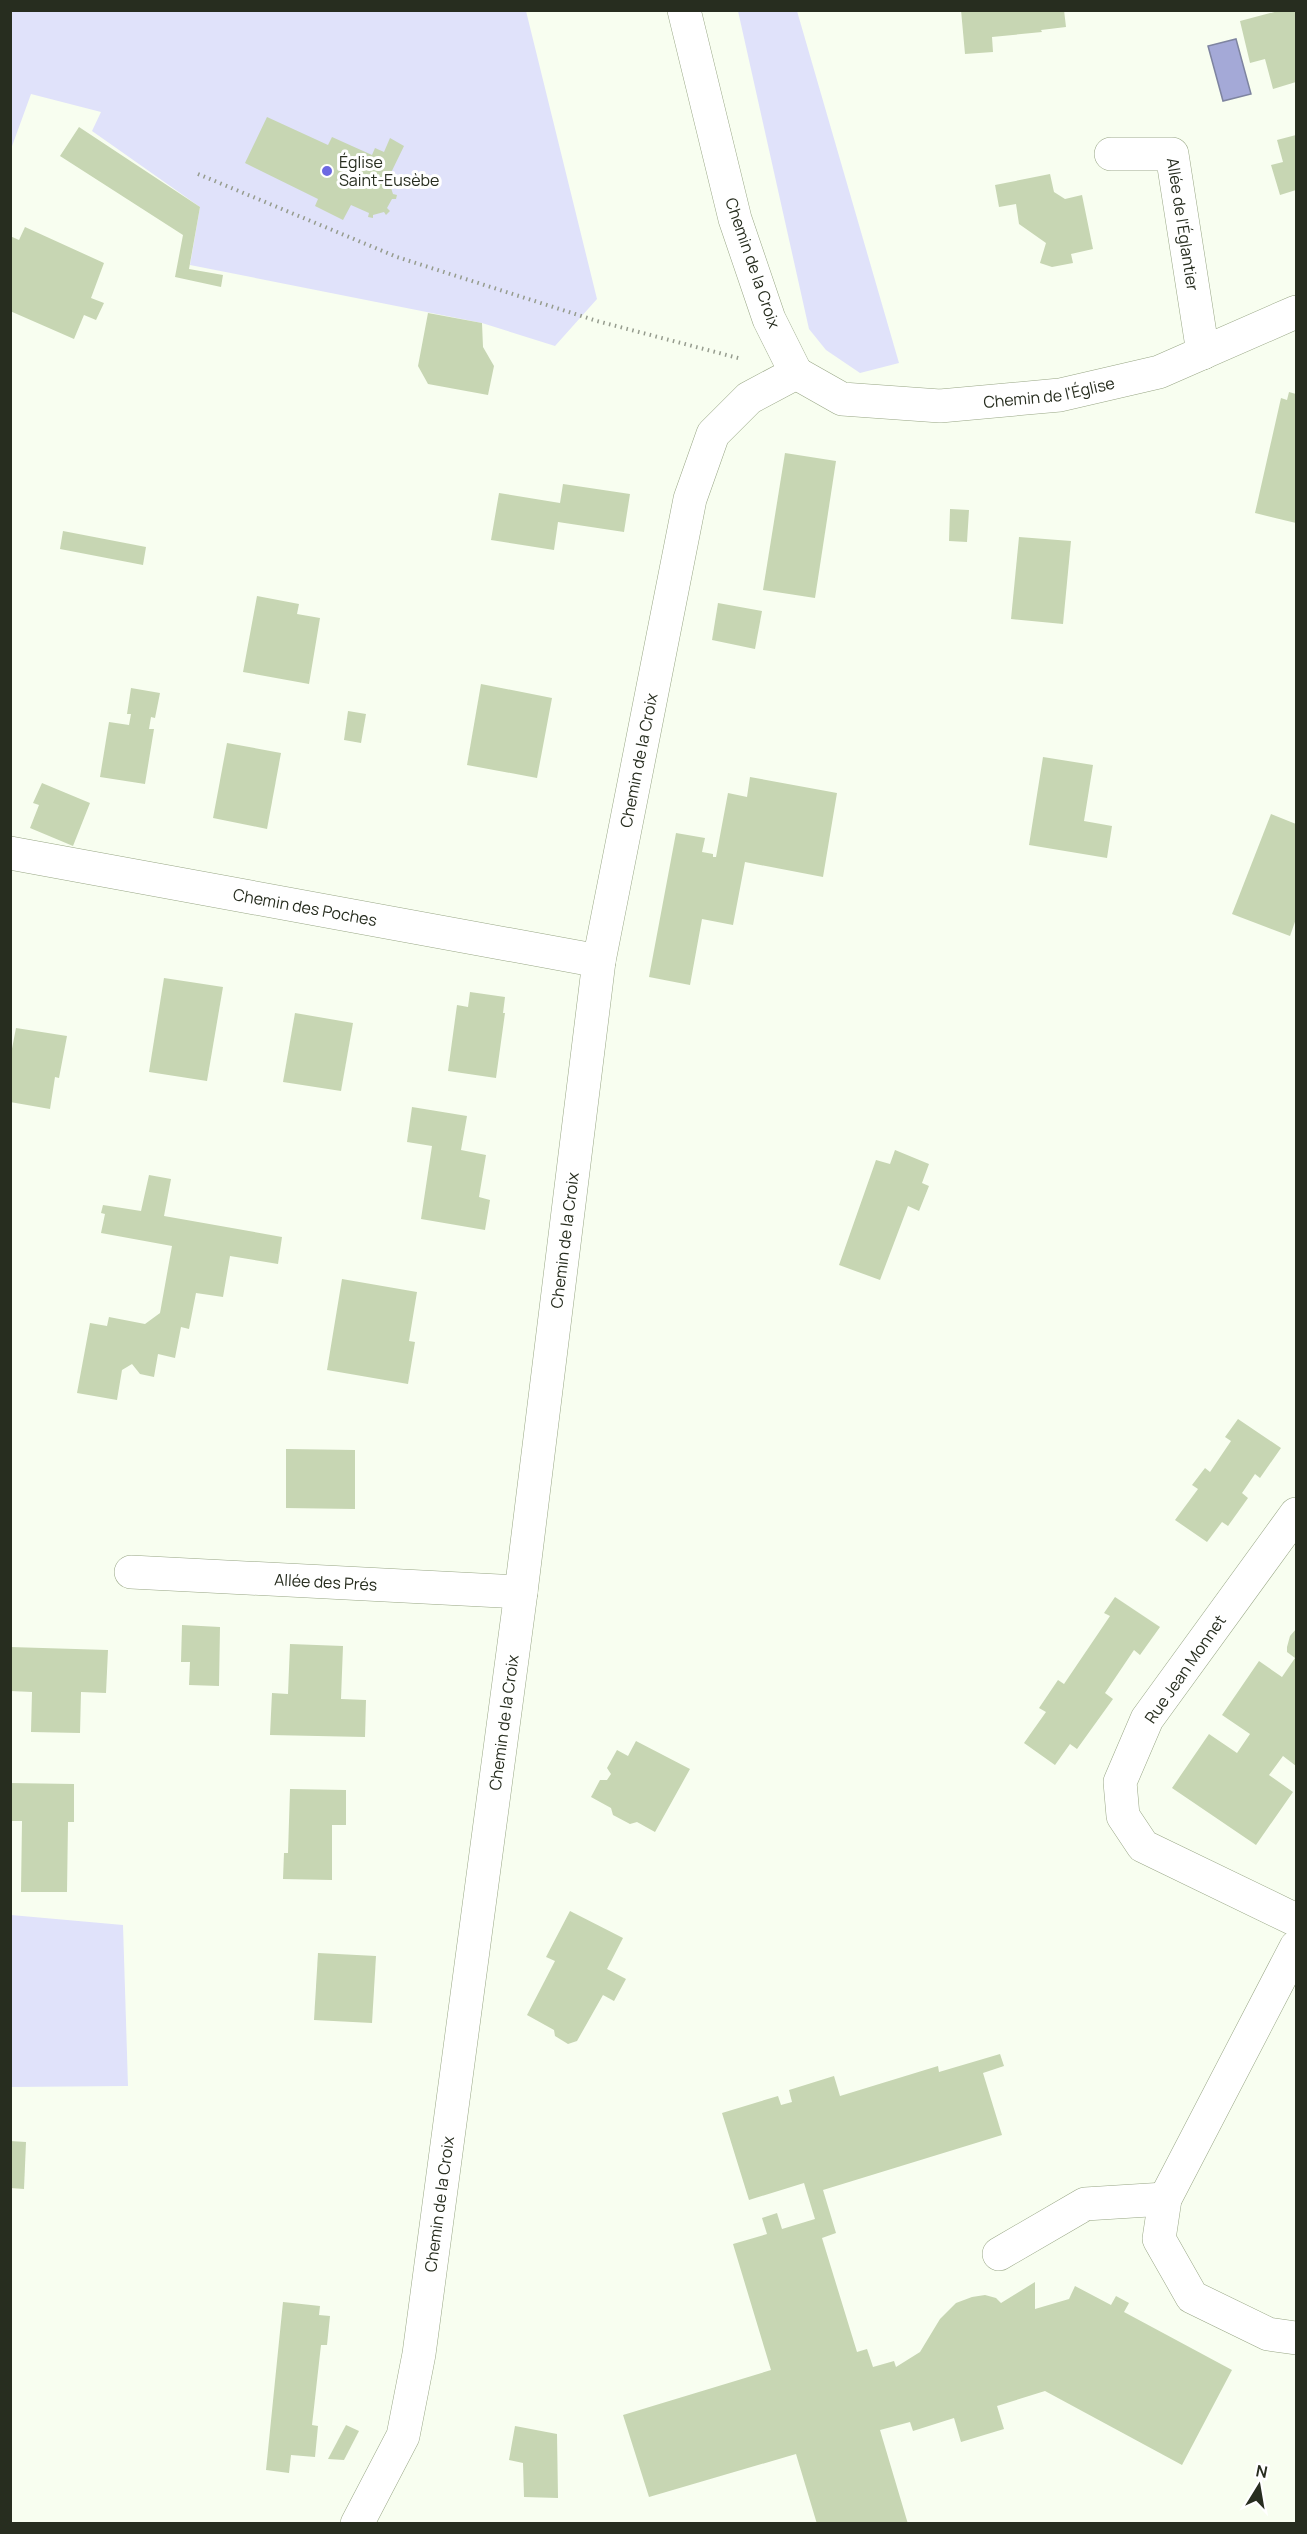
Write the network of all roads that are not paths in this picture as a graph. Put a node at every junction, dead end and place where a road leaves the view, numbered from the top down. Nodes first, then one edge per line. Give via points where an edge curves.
1 (684, 10) edge
2 (1111, 154) dead end
3 (1296, 312) edge
4 (1203, 353) junction
5 (796, 373) junction
6 (10, 854) edge
7 (599, 961) junction
8 (1296, 1514) edge
9 (131, 1572) dead end
10 (521, 1592) junction
11 (1296, 1920) edge
12 (1296, 1947) edge
13 (1165, 2199) junction
14 (999, 2254) dead end
15 (1296, 2338) edge
16 (357, 2523) edge

1 - 5 street, Chemin de la Croix via 735,219 769,319
2 - 4 street, Allée de l'Églantier via 1172,154
3 - 4 street, Chemin de l'Église
4 - 5 street, Chemin de l'Église via 1159,372 1060,395 940,406 842,399
5 - 7 street, Chemin de la Croix via 750,398 713,434 690,499
6 - 7 street, Chemin des Poches
7 - 10 street, Chemin de la Croix
8 - 11 street, Rue Jean Monnet via 1147,1719 1120,1782 1123,1816 1143,1846
9 - 10 street, Allée des Prés
10 - 16 street, Chemin de la Croix via 419,2354 403,2436
12 - 13 street
13 - 14 street via 1085,2204
13 - 15 street via 1159,2240 1192,2297 1268,2334

